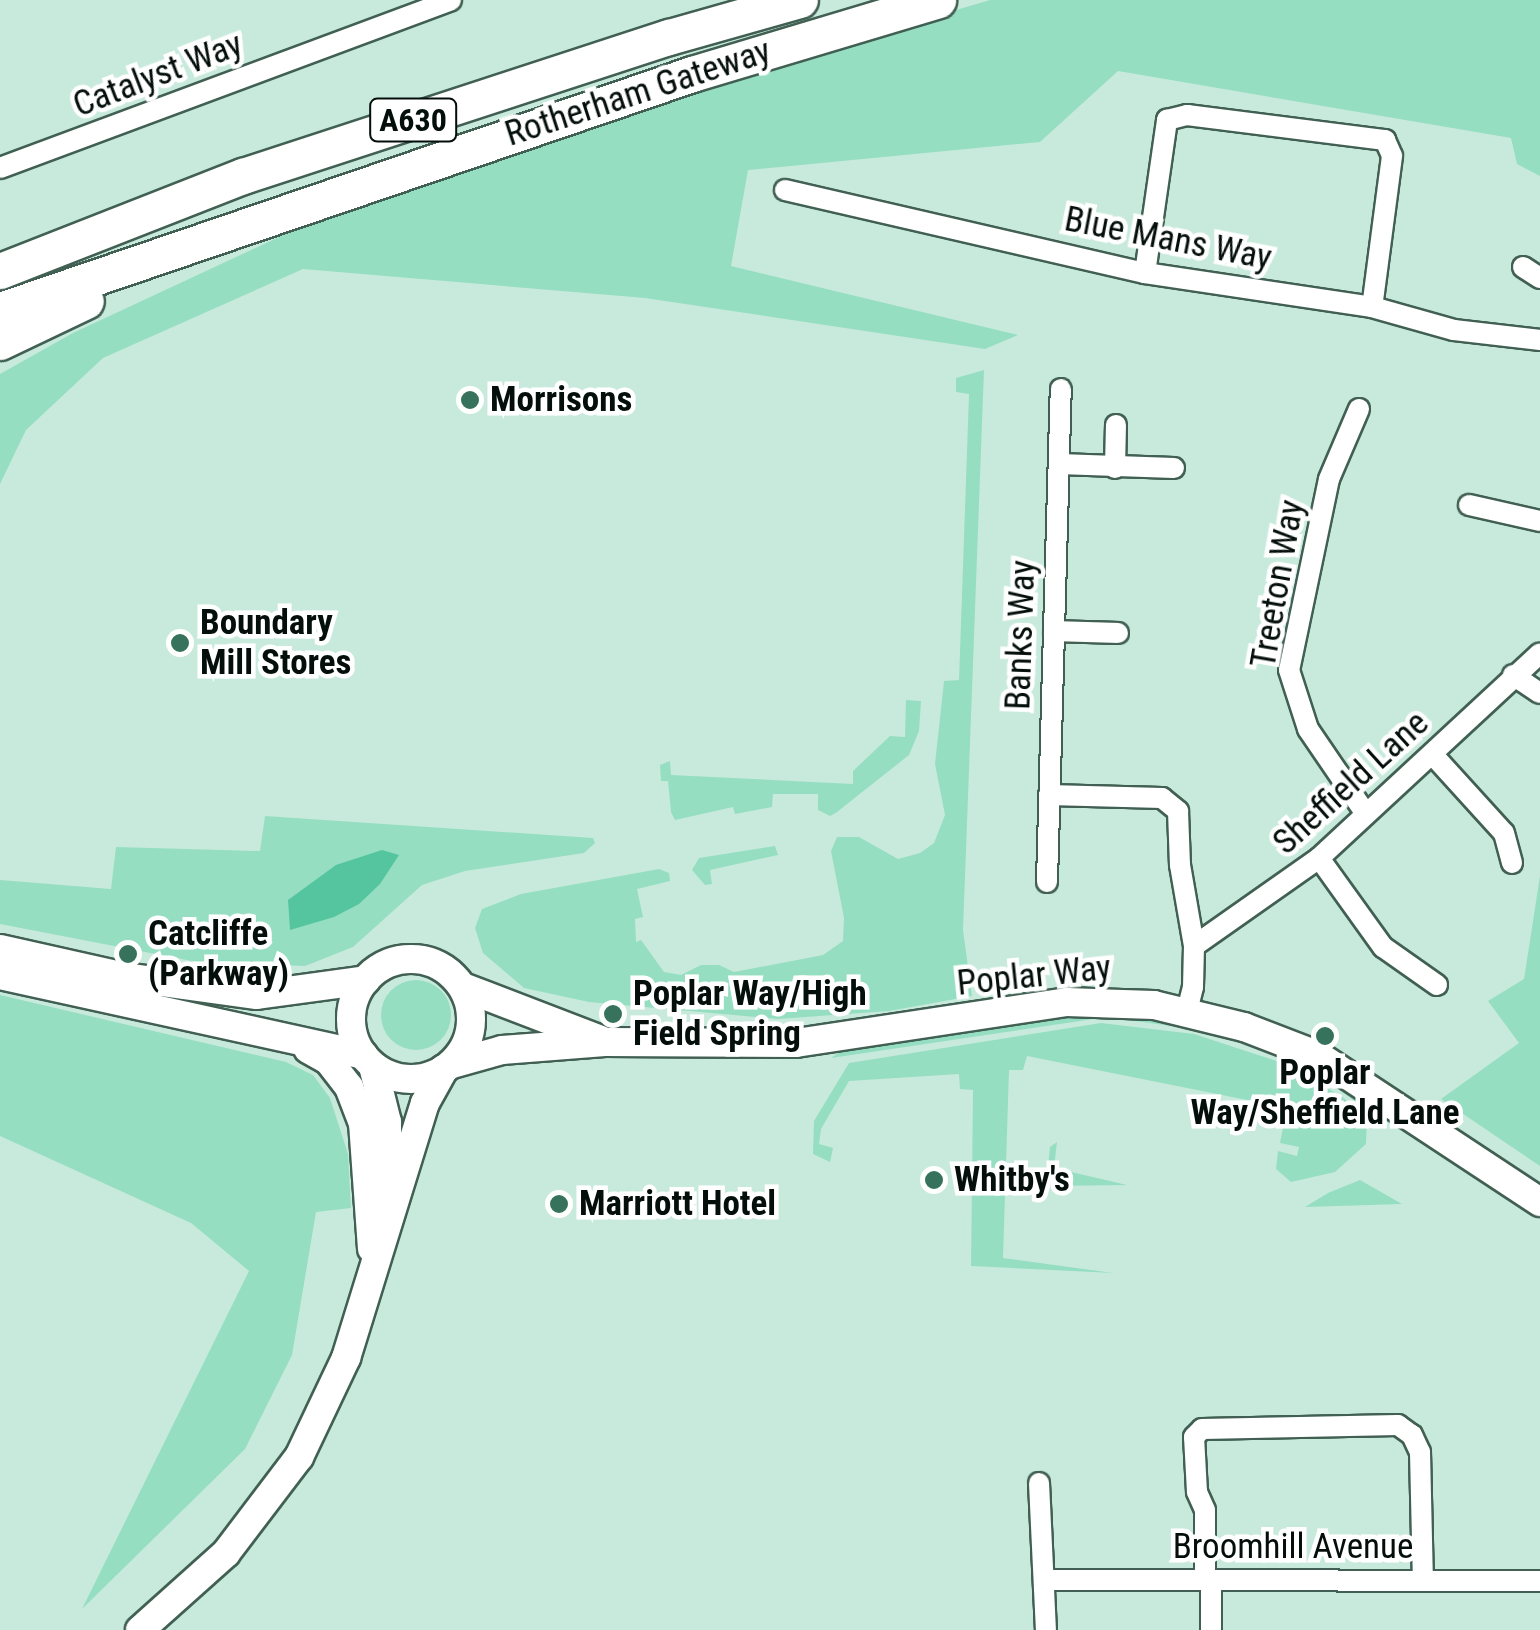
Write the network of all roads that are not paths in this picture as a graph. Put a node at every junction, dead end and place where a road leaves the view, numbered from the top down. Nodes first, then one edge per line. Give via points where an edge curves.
1 (450, 0) edge
2 (800, 0) edge
3 (938, 0) edge
4 (0, 168) edge
5 (786, 190) dead end
6 (268, 215) junction
7 (10, 264) edge
8 (1145, 273) junction
9 (1372, 307) junction
10 (0, 310) edge
11 (1540, 340) edge
12 (0, 342) edge
13 (1061, 389) dead end
14 (1358, 409) dead end
15 (1116, 425) dead end
16 (1058, 464) junction
17 (1116, 468) junction
18 (1174, 468) dead end
19 (1469, 505) dead end
20 (1540, 521) edge
21 (1054, 632) junction
22 (1118, 634) dead end
23 (1540, 653) edge
24 (1513, 675) junction
25 (1540, 693) edge
26 (1434, 755) junction
27 (1049, 795) junction
28 (1366, 814) junction
29 (1319, 858) junction
30 (1512, 864) dead end
31 (1047, 882) dead end
32 (1194, 946) junction
33 (0, 949) edge
34 (0, 975) edge
35 (366, 980) junction
36 (1437, 985) dead end
37 (462, 987) junction
38 (1187, 1010) junction
39 (292, 1040) junction
40 (605, 1042) junction
41 (368, 1060) junction
42 (448, 1066) junction
43 (1540, 1202) edge
44 (386, 1224) junction
45 (374, 1276) junction
46 (1039, 1483) dead end
47 (1046, 1580) junction
48 (1208, 1580) junction
49 (1424, 1580) junction
50 (1540, 1580) edge
51 (140, 1630) edge
52 (1046, 1630) edge
53 (1211, 1630) edge

1 - 4 street, Catalyst Way
2 - 7 highway, Rotherham Gateway / A630 via 242,176
3 - 6 highway, Rotherham Gateway / A630
5 - 8 street, Blue Mans Way
6 - 10 highway, Rotherham Gateway / A630
6 - 12 highway, A630
8 - 9 street, Blue Mans Way
8 - 9 street via 1168,120 1187,114 1386,140 1392,156
9 - 11 street, Blue Mans Way via 1454,330
13 - 16 street, Banks Way
14 - 28 street, Treeton Way via 1330,478 1288,670 1308,728
15 - 17 street
16 - 17 street
16 - 21 street, Banks Way
17 - 18 street
19 - 20 street
21 - 22 street
21 - 27 street, Banks Way
23 - 24 street, Sheffield Lane
24 - 25 street
24 - 26 street, Sheffield Lane
26 - 28 street, Sheffield Lane
26 - 30 street via 1504,834
27 - 31 street, Banks Way
27 - 32 street via 1162,798 1174,805
28 - 29 street, Sheffield Lane
29 - 32 street, Sheffield Lane
29 - 36 street via 1383,947
32 - 38 street
33 - 35 main road, Poplar Way via 125,977 257,995
34 - 39 main road, Poplar Way
35 - 37 main road, Poplar Way via 386,965 419,960 442,967
35 - 41 main road via 351,1012 356,1042
37 - 40 main road, Poplar Way
37 - 42 main road via 470,1030
38 - 40 main road, Poplar Way via 1068,1002 796,1044
38 - 43 main road, Poplar Way via 1326,1060
39 - 41 main road, Poplar Way
39 - 45 main road via 328,1060 349,1087 363,1124
40 - 42 main road, Poplar Way via 502,1050
41 - 42 main road, Poplar Way via 399,1078
41 - 44 main road via 387,1122
42 - 44 main road via 425,1103
44 - 45 main road
45 - 51 main road via 346,1358 299,1457 226,1552
46 - 47 street
47 - 48 street, Broomhill Avenue
47 - 52 street
48 - 49 street, Broomhill Avenue
48 - 49 street via 1194,1437 1202,1429 1398,1425 1420,1452
48 - 53 street
49 - 50 street, Broomhill Avenue

